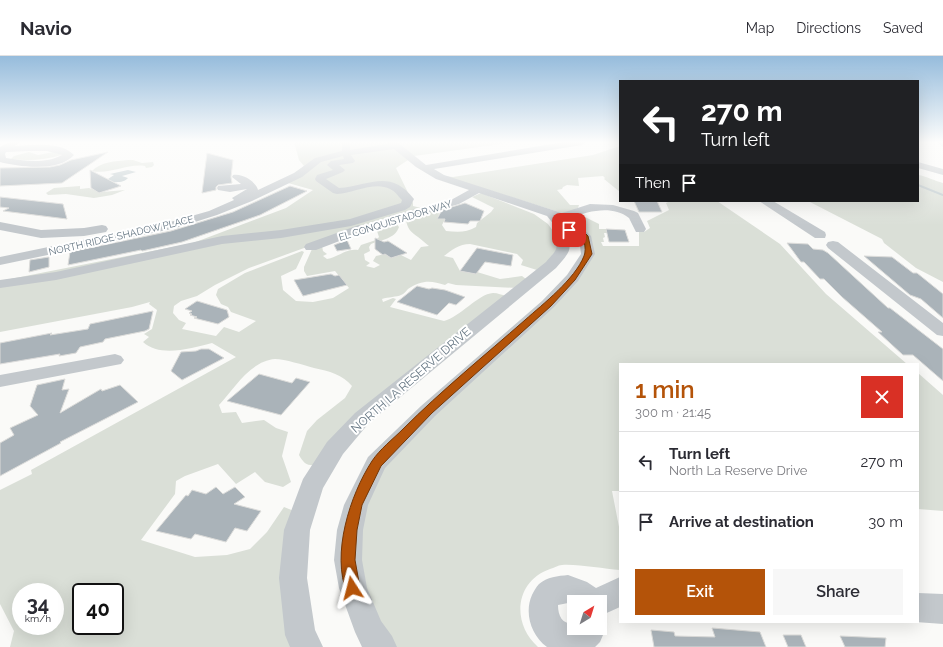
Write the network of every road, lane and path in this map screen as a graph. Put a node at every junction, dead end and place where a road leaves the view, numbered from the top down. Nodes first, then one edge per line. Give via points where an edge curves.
1 (304, 170) edge
2 (339, 170) edge
3 (427, 170) edge
4 (237, 177) dead end
5 (250, 185) junction
6 (222, 188) dead end
7 (479, 190) junction
8 (767, 202) edge
9 (0, 226) edge
10 (640, 229) dead end
11 (568, 230) junction
12 (310, 247) dead end
13 (0, 261) edge
14 (0, 284) edge
15 (943, 331) edge
16 (115, 360) dead end
17 (0, 381) edge
18 (619, 592) edge
19 (581, 595) edge
20 (607, 598) edge
21 (586, 635) edge
22 (307, 647) edge
23 (381, 647) edge

1 - 13 street, NORTH RIDGE SHADOW PLACE via 284,182 213,213 176,224
2 - 14 street via 320,179 337,191 388,184 408,199 406,205 351,222 281,234 222,240 56,276
3 - 7 street via 440,177
4 - 5 street
5 - 6 street
5 - 9 street via 252,192 224,203 107,229 41,234
7 - 11 street
7 - 12 street, EL CONQUISTADOR WAY via 455,202 376,223
8 - 15 street via 820,235 837,239 839,242 833,245
10 - 11 street via 630,213 609,207 590,207
11 - 22 street, NORTH LA RESERVE DRIVE via 564,248 551,265 362,418 332,453 312,486 297,530 293,578 300,635
11 - 23 street via 588,254 573,278 548,304 428,411 376,463 356,505 350,530 348,560 352,588 370,632
16 - 17 street
18 - 20 street
19 - 21 street via 571,589 556,590 544,600 542,608 546,625 560,637 569,640

